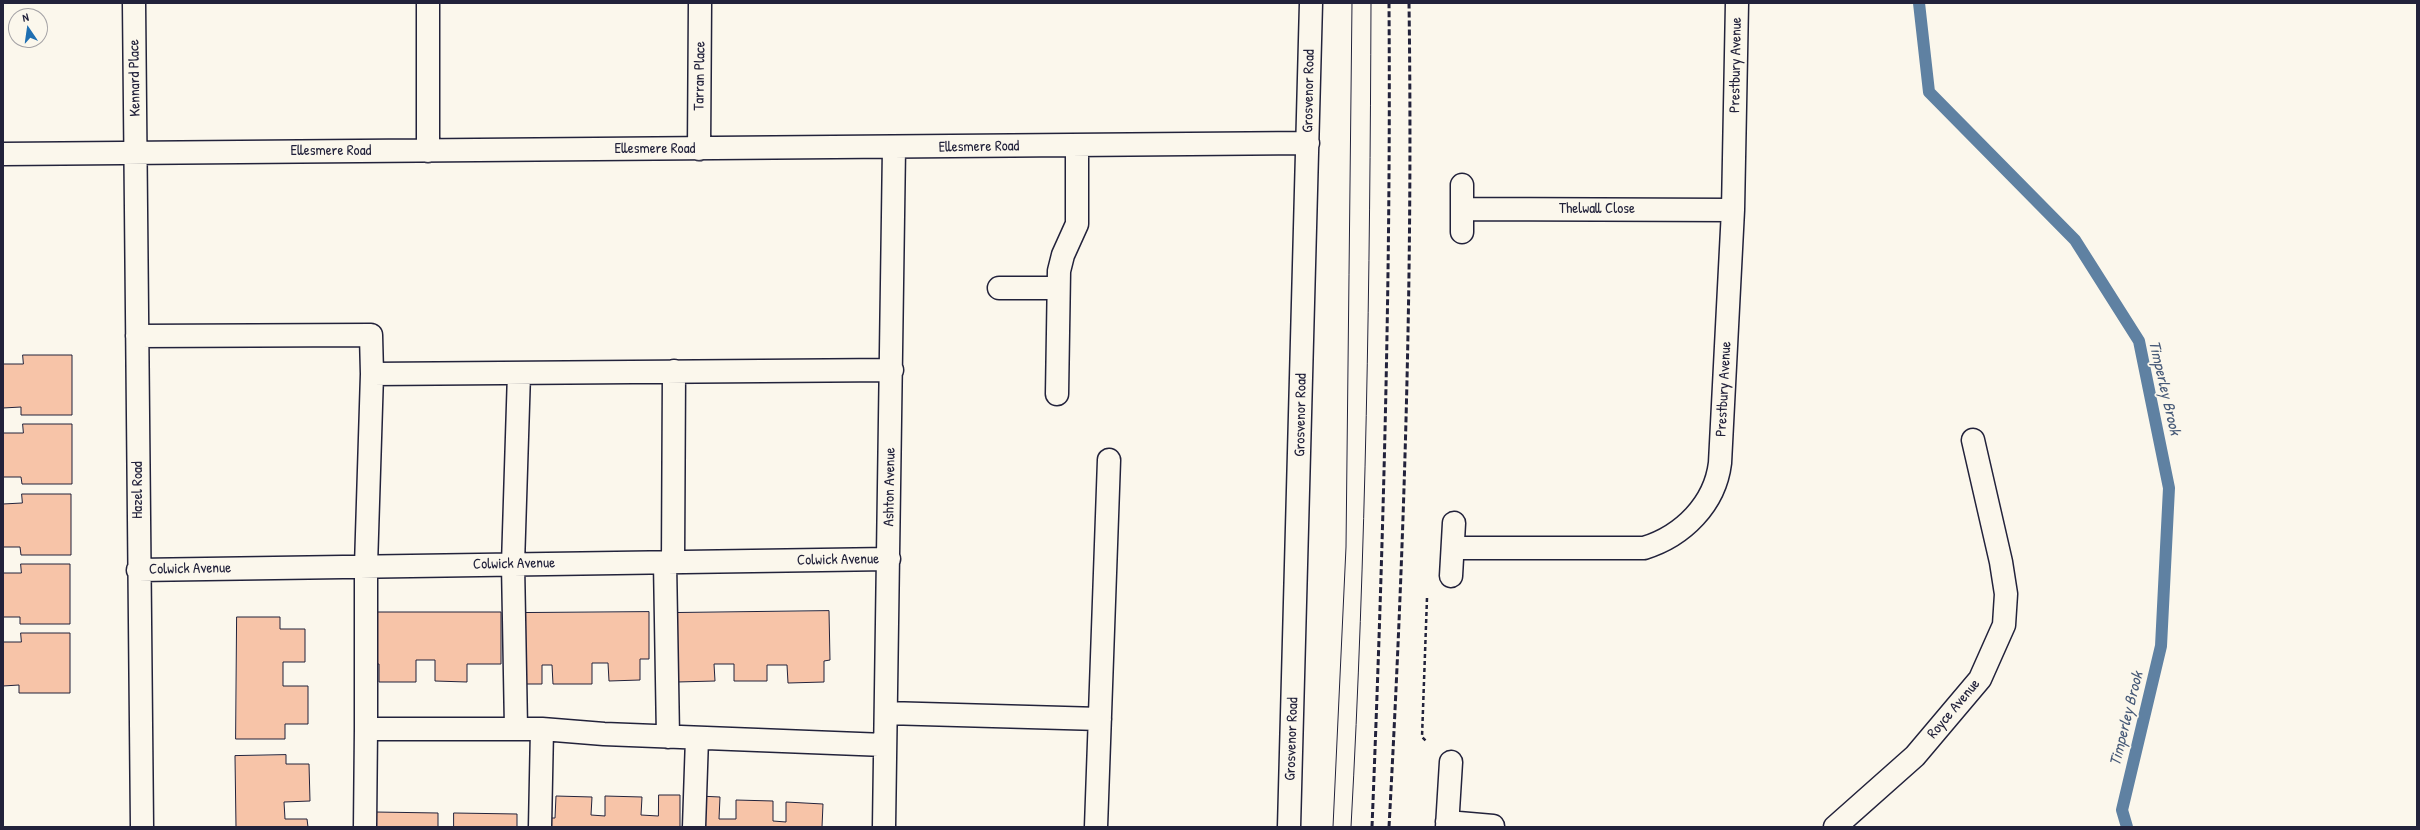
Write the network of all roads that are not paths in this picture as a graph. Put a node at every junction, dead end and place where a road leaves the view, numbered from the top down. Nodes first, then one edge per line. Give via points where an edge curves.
1 (134, 3) edge
2 (428, 3) edge
3 (700, 3) edge
4 (1311, 3) edge
5 (1737, 3) edge
6 (1308, 143) junction
7 (1077, 146) junction
8 (894, 148) junction
9 (699, 149) junction
10 (428, 151) junction
11 (136, 153) junction
12 (3, 154) edge
13 (1462, 185) dead end
14 (1462, 208) junction
15 (1732, 210) junction
16 (1462, 232) dead end
17 (999, 288) dead end
18 (1058, 288) junction
19 (137, 336) junction
20 (892, 370) junction
21 (674, 371) junction
22 (519, 373) junction
23 (372, 374) junction
24 (1057, 394) dead end
25 (1973, 440) dead end
26 (1109, 460) dead end
27 (1454, 523) dead end
28 (1453, 548) junction
29 (889, 559) junction
30 (669, 562) junction
31 (514, 564) junction
32 (366, 566) junction
33 (138, 570) junction
34 (1451, 576) road end
35 (886, 713) junction
36 (1100, 719) junction
37 (516, 728) junction
38 (366, 729) junction
39 (542, 729) junction
40 (668, 737) junction
41 (697, 738) junction
42 (886, 745) junction
43 (1451, 762) road end
44 (1447, 824) edge
45 (1493, 826) dead end
46 (142, 827) edge
47 (365, 827) edge
48 (540, 827) edge
49 (694, 827) edge
50 (884, 827) edge
51 (1096, 827) edge
52 (1289, 827) edge
53 (1836, 827) edge

1 - 11 street, Kennard Place
2 - 10 street
3 - 9 street, Tarran Place
4 - 6 street, Grosvenor Road
5 - 15 street, Prestbury Avenue
6 - 7 street, Ellesmere Road
6 - 52 street, Grosvenor Road
7 - 8 street, Ellesmere Road
7 - 18 street via 1078,224 1063,255
8 - 9 street, Ellesmere Road
8 - 20 street, Ashton Avenue
9 - 10 street, Ellesmere Road
10 - 11 street, Ellesmere Road
11 - 12 street, Ellesmere Road
11 - 19 street, Hazel Road
13 - 14 street
14 - 15 street, Thelwall Close
14 - 16 street
15 - 28 street, Prestbury Avenue via 1720,463 1717,482 1700,510 1676,533 1644,548
17 - 18 street
18 - 24 street
19 - 23 street via 371,335
19 - 33 street, Hazel Road
20 - 21 street
20 - 29 street, Ashton Avenue
21 - 22 street
21 - 30 street
22 - 23 street
22 - 31 street
23 - 32 street
25 - 53 street, Royce Avenue via 2001,562 2006,594 2004,625 1980,679 1915,756
26 - 36 street
27 - 28 street
28 - 34 street
29 - 30 street, Colwick Avenue
29 - 35 street, Ashton Avenue
30 - 31 street, Colwick Avenue
30 - 40 street
31 - 32 street, Colwick Avenue
31 - 37 street
32 - 33 street, Colwick Avenue
32 - 38 street
33 - 46 street, Hazel Road
35 - 36 street
35 - 42 street, Ashton Avenue
36 - 51 street
37 - 38 street
37 - 39 street
38 - 47 street
39 - 40 street
39 - 48 street
40 - 41 street
41 - 42 street
41 - 49 street
42 - 50 street, Ashton Avenue
43 - 44 street
44 - 45 street

